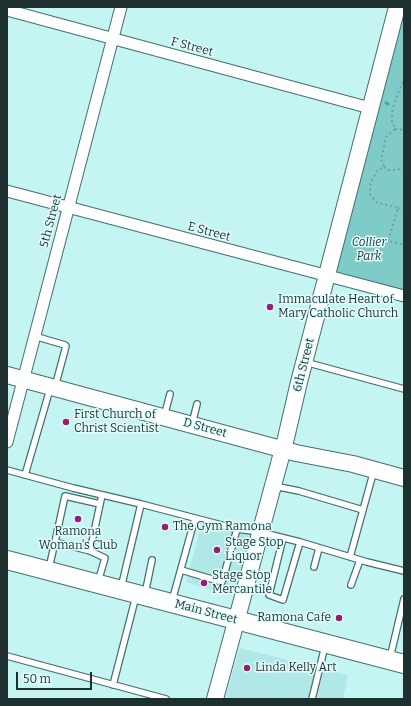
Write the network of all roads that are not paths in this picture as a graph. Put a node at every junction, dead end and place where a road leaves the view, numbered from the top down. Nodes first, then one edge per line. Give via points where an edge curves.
1 (121, 7) edge
2 (397, 7) edge
3 (7, 10) edge
4 (112, 39) junction
5 (370, 108) junction
6 (7, 192) edge
7 (68, 208) junction
8 (326, 276) junction
9 (404, 296) edge
10 (34, 336) junction
11 (304, 362) junction
12 (7, 375) edge
13 (22, 379) junction
14 (53, 387) junction
15 (404, 389) edge
16 (170, 394) dead end
17 (197, 404) dead end
18 (164, 417) junction
19 (192, 424) junction
20 (7, 442) edge
21 (283, 449) junction
22 (7, 470) edge
23 (374, 470) junction
24 (25, 475) junction
25 (404, 478) edge
26 (273, 486) junction
27 (102, 495) junction
28 (100, 504) junction
29 (142, 504) junction
30 (363, 510) junction
31 (195, 518) junction
32 (237, 529) junction
33 (260, 532) junction
34 (283, 538) junction
35 (55, 542) junction
36 (300, 542) junction
37 (319, 548) junction
38 (90, 551) junction
39 (350, 557) junction
40 (7, 560) edge
41 (152, 560) dead end
42 (360, 560) junction
43 (314, 567) dead end
44 (181, 570) junction
45 (48, 571) junction
46 (404, 571) edge
47 (97, 584) junction
48 (352, 585) dead end
49 (134, 594) junction
50 (404, 598) edge
51 (172, 603) junction
52 (237, 620) junction
53 (325, 644) junction
54 (7, 656) edge
55 (397, 662) edge
56 (114, 685) junction
57 (166, 699) edge
58 (215, 699) edge
59 (312, 699) edge

1 - 4 street, 5th Street
2 - 5 street, 6th Street
3 - 4 street, F Street
4 - 5 street, F Street
4 - 7 street, 5th Street
5 - 8 street, 6th Street
6 - 7 street, E Street
7 - 8 street, E Street
7 - 10 street, 5th Street
8 - 9 street, E Street
8 - 11 street, 6th Street
10 - 13 street, 5th Street
10 - 14 lane via 66,346
11 - 15 lane
11 - 21 street, 6th Street
12 - 13 street, D Street
13 - 14 street, D Street
13 - 20 street, 5th Street
14 - 18 street, D Street
14 - 24 lane
16 - 18 lane
17 - 19 lane
18 - 19 street, D Street
19 - 21 street, D Street
21 - 23 street, D Street
21 - 26 street, 6th Street
22 - 24 lane
23 - 25 street, D Street
23 - 30 lane
24 - 27 lane
26 - 30 lane
26 - 33 street, 6th Street
27 - 28 lane
27 - 29 lane
28 - 35 lane via 65,496
28 - 38 lane
29 - 31 lane
29 - 49 lane
30 - 39 lane
31 - 32 lane
31 - 44 lane
32 - 33 lane
32 - 44 lane via 222,582
33 - 34 lane
33 - 52 street, 6th Street
34 - 36 lane
34 - 36 lane via 269,595 283,600
35 - 38 lane
35 - 45 lane
36 - 37 lane
37 - 39 lane
37 - 43 lane
38 - 47 lane via 104,558
39 - 42 lane
40 - 45 main road, Main Street
41 - 49 lane
42 - 46 lane
42 - 48 lane
44 - 51 lane
45 - 47 main road, Main Street
47 - 49 main road, Main Street
49 - 51 main road, Main Street
49 - 56 lane
50 - 55 lane
51 - 52 main road, Main Street
52 - 53 main road, Main Street
52 - 58 street, 6th Street
53 - 55 main road, Main Street
53 - 59 lane
54 - 56 lane
56 - 57 lane

